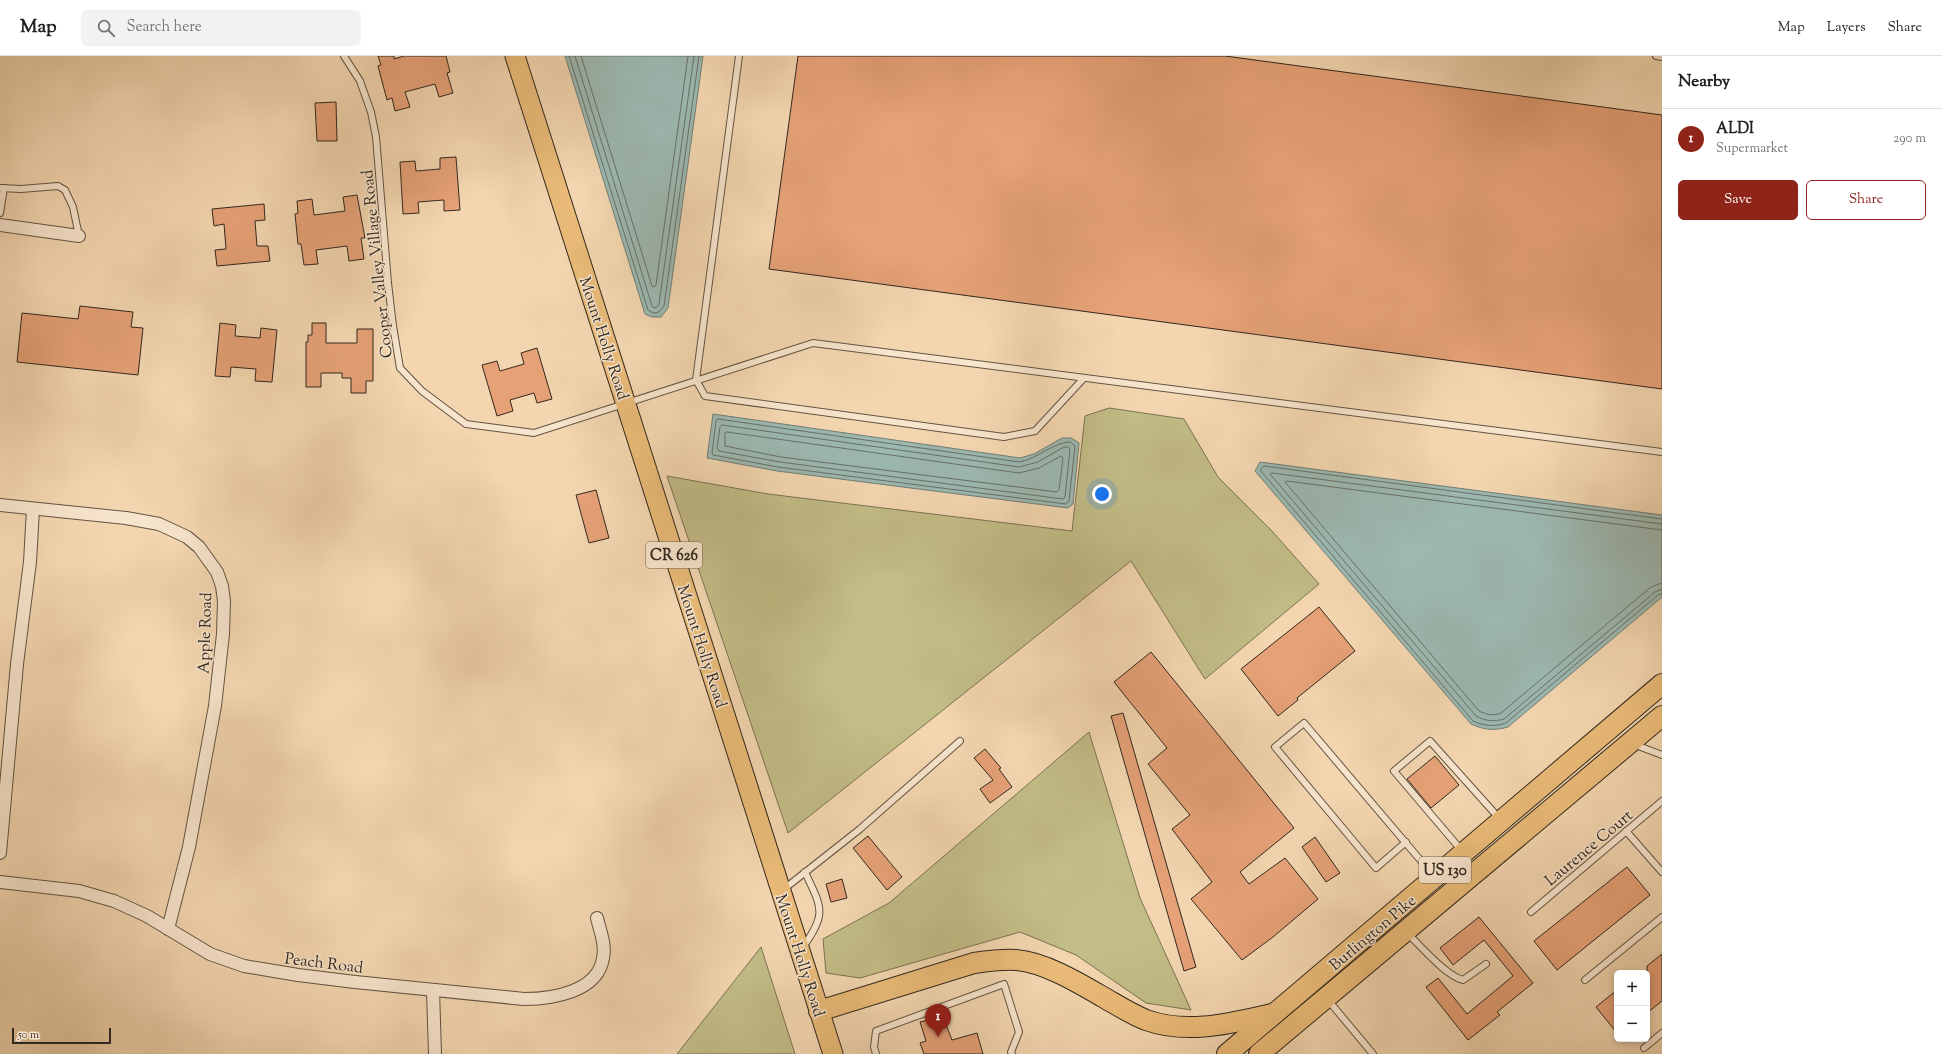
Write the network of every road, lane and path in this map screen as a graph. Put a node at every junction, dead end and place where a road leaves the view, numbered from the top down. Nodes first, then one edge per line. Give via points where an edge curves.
1 (344, 56) edge
2 (515, 56) edge
3 (739, 56) edge
4 (1656, 56) edge
5 (1662, 57) edge
6 (2, 188) edge
7 (0, 213) edge
8 (0, 225) edge
9 (79, 236) joint
10 (1083, 379) junction
11 (696, 380) junction
12 (626, 404) junction
13 (1662, 452) edge
14 (0, 506) edge
15 (33, 509) junction
16 (1662, 684) edge
17 (1662, 716) edge
18 (960, 741) dead end
19 (1630, 743) junction
20 (1662, 755) edge
21 (1662, 801) edge
22 (1502, 821) junction
23 (1626, 831) junction
24 (1406, 842) junction
25 (0, 853) edge
26 (1464, 854) junction
27 (805, 872) junction
28 (1662, 872) edge
29 (1436, 878) junction
30 (0, 882) edge
31 (781, 891) junction
32 (1531, 912) dead end
33 (1662, 916) edge
34 (597, 918) dead end
35 (168, 929) junction
36 (1405, 931) junction
37 (800, 951) junction
38 (1486, 964) dead end
39 (1584, 980) dead end
40 (433, 990) junction
41 (1326, 998) junction
42 (819, 1011) junction
43 (1276, 1013) junction
44 (1662, 1033) edge
45 (1644, 1048) dead end
46 (435, 1054) edge
47 (833, 1054) edge
48 (876, 1054) edge
49 (1012, 1054) edge
50 (1227, 1054) edge
51 (1259, 1054) edge
52 (1373, 1054) edge

1 - 12 lane, Cooper Valley Village Road via 360,81 371,112 376,137 388,283 400,368 422,391 466,424 534,433
2 - 12 main road, Mount Holly Road / CR 626
3 - 11 lane
4 - 5 lane
6 - 7 lane
6 - 9 lane via 58,186 65,190 73,207
8 - 9 street
10 - 11 lane, Cooper Valley Village Road via 813,343
10 - 11 lane via 1035,431 1004,437 706,396
10 - 13 lane, Cooper Valley Village Road
11 - 12 lane, Cooper Valley Village Road
12 - 31 main road, Mount Holly Road / CR 626
14 - 15 street, Apple Road
15 - 25 street via 30,562 17,664
15 - 35 street, Apple Road via 126,518 159,524 174,530 199,547 217,572 222,586 223,634 211,733 183,875
16 - 22 highway, Burlington Pike / US 130
17 - 19 highway, Burlington Pike / US 130
18 - 27 lane via 860,829
19 - 20 lane
19 - 36 highway, Burlington Pike / US 130
21 - 23 lane, Laurence Court
22 - 26 highway, Burlington Pike / US 130
22 - 26 lane via 1430,741 1394,771
23 - 28 lane
23 - 32 lane, Laurence Court
24 - 24 lane via 1304,723 1275,746 1376,868
24 - 29 lane
26 - 29 highway, Burlington Pike / US 130
27 - 31 lane
27 - 37 lane via 819,902 821,915 815,930
29 - 43 highway, Burlington Pike / US 130
30 - 35 street, Peach Road via 79,891 131,908
31 - 37 main road, Mount Holly Road / CR 626
33 - 39 lane
34 - 40 street, Peach Road via 604,958 600,969 582,987 570,993 541,1000 524,1000
35 - 40 street, Peach Road via 210,954 244,966 298,975
36 - 38 lane via 1459,979 1463,980
36 - 41 highway, Burlington Pike / US 130
37 - 42 main road, Mount Holly Road / CR 626
40 - 46 street
41 - 51 highway, Burlington Pike / US 130
41 - 52 lane
42 - 43 highway via 974,963 1018,960 1060,974 1147,1020 1172,1026 1198,1028
42 - 47 main road, Mount Holly Road / CR 626
43 - 50 highway, Burlington Pike / US 130
44 - 45 lane
48 - 49 lane via 876,1031 1004,984 1019,1032

